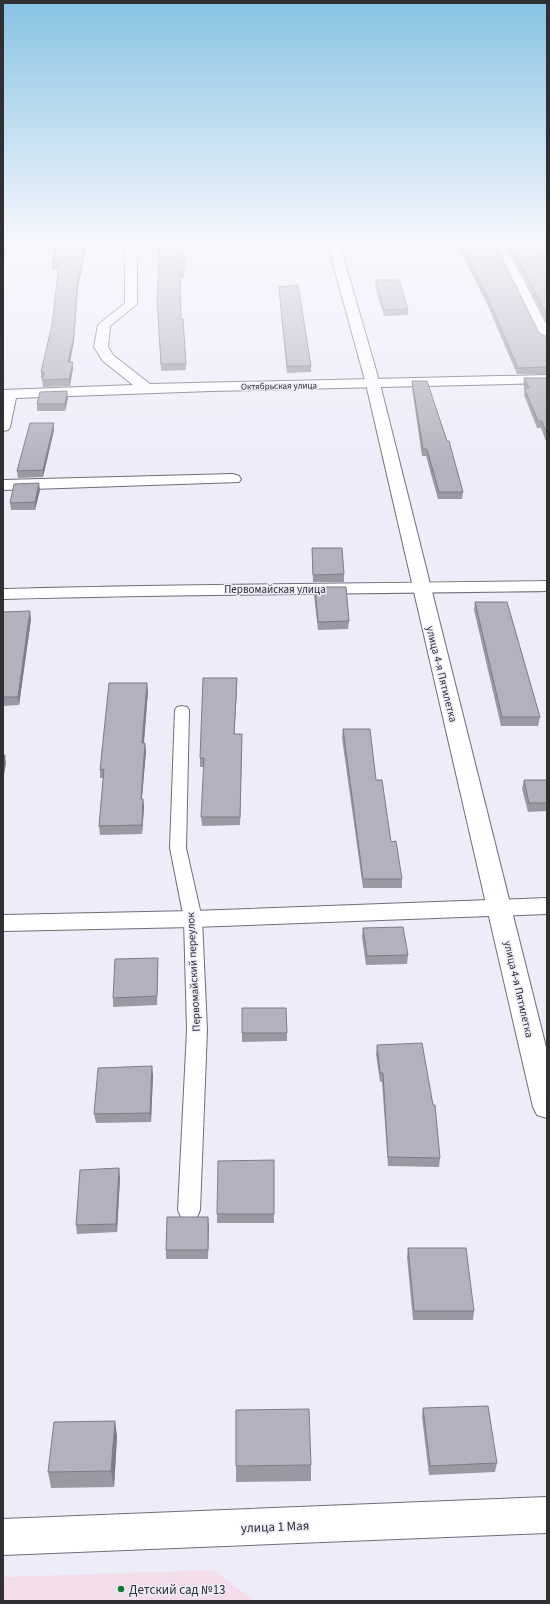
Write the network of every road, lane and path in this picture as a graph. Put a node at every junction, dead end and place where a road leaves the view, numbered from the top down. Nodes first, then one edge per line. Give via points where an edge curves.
1 (114, 317) edge
2 (355, 317) edge
3 (536, 317) edge
4 (547, 339) edge
5 (547, 379) edge
6 (373, 384) junction
7 (145, 387) junction
8 (7, 394) edge
9 (3, 427) edge
10 (233, 479) dead end
11 (3, 485) edge
12 (547, 586) edge
13 (421, 588) junction
14 (3, 594) edge
15 (182, 710) dead end
16 (547, 906) edge
17 (500, 908) junction
18 (193, 919) junction
19 (3, 923) edge
20 (547, 1107) edge
21 (188, 1210) dead end
22 (547, 1515) edge
23 (3, 1537) edge

1 - 7 street via 104,325 101,347 108,358
2 - 6 street, улица 4-я Пятилетка
3 - 4 street
5 - 6 street, Октябрьская улица
6 - 7 street, Октябрьская улица
6 - 13 street, улица 4-я Пятилетка
7 - 8 street, Октябрьская улица
8 - 9 street
10 - 11 street
12 - 13 street, Первомайская улица
13 - 14 street, Первомайская улица via 188,588
13 - 17 street, улица 4-я Пятилетка
15 - 18 lane, Первомайский переулок via 178,848
16 - 17 street
17 - 18 street
17 - 20 street, улица 4-я Пятилетка
18 - 19 street
18 - 21 lane, Первомайский переулок via 197,1030
22 - 23 street, улица 1 Мая

